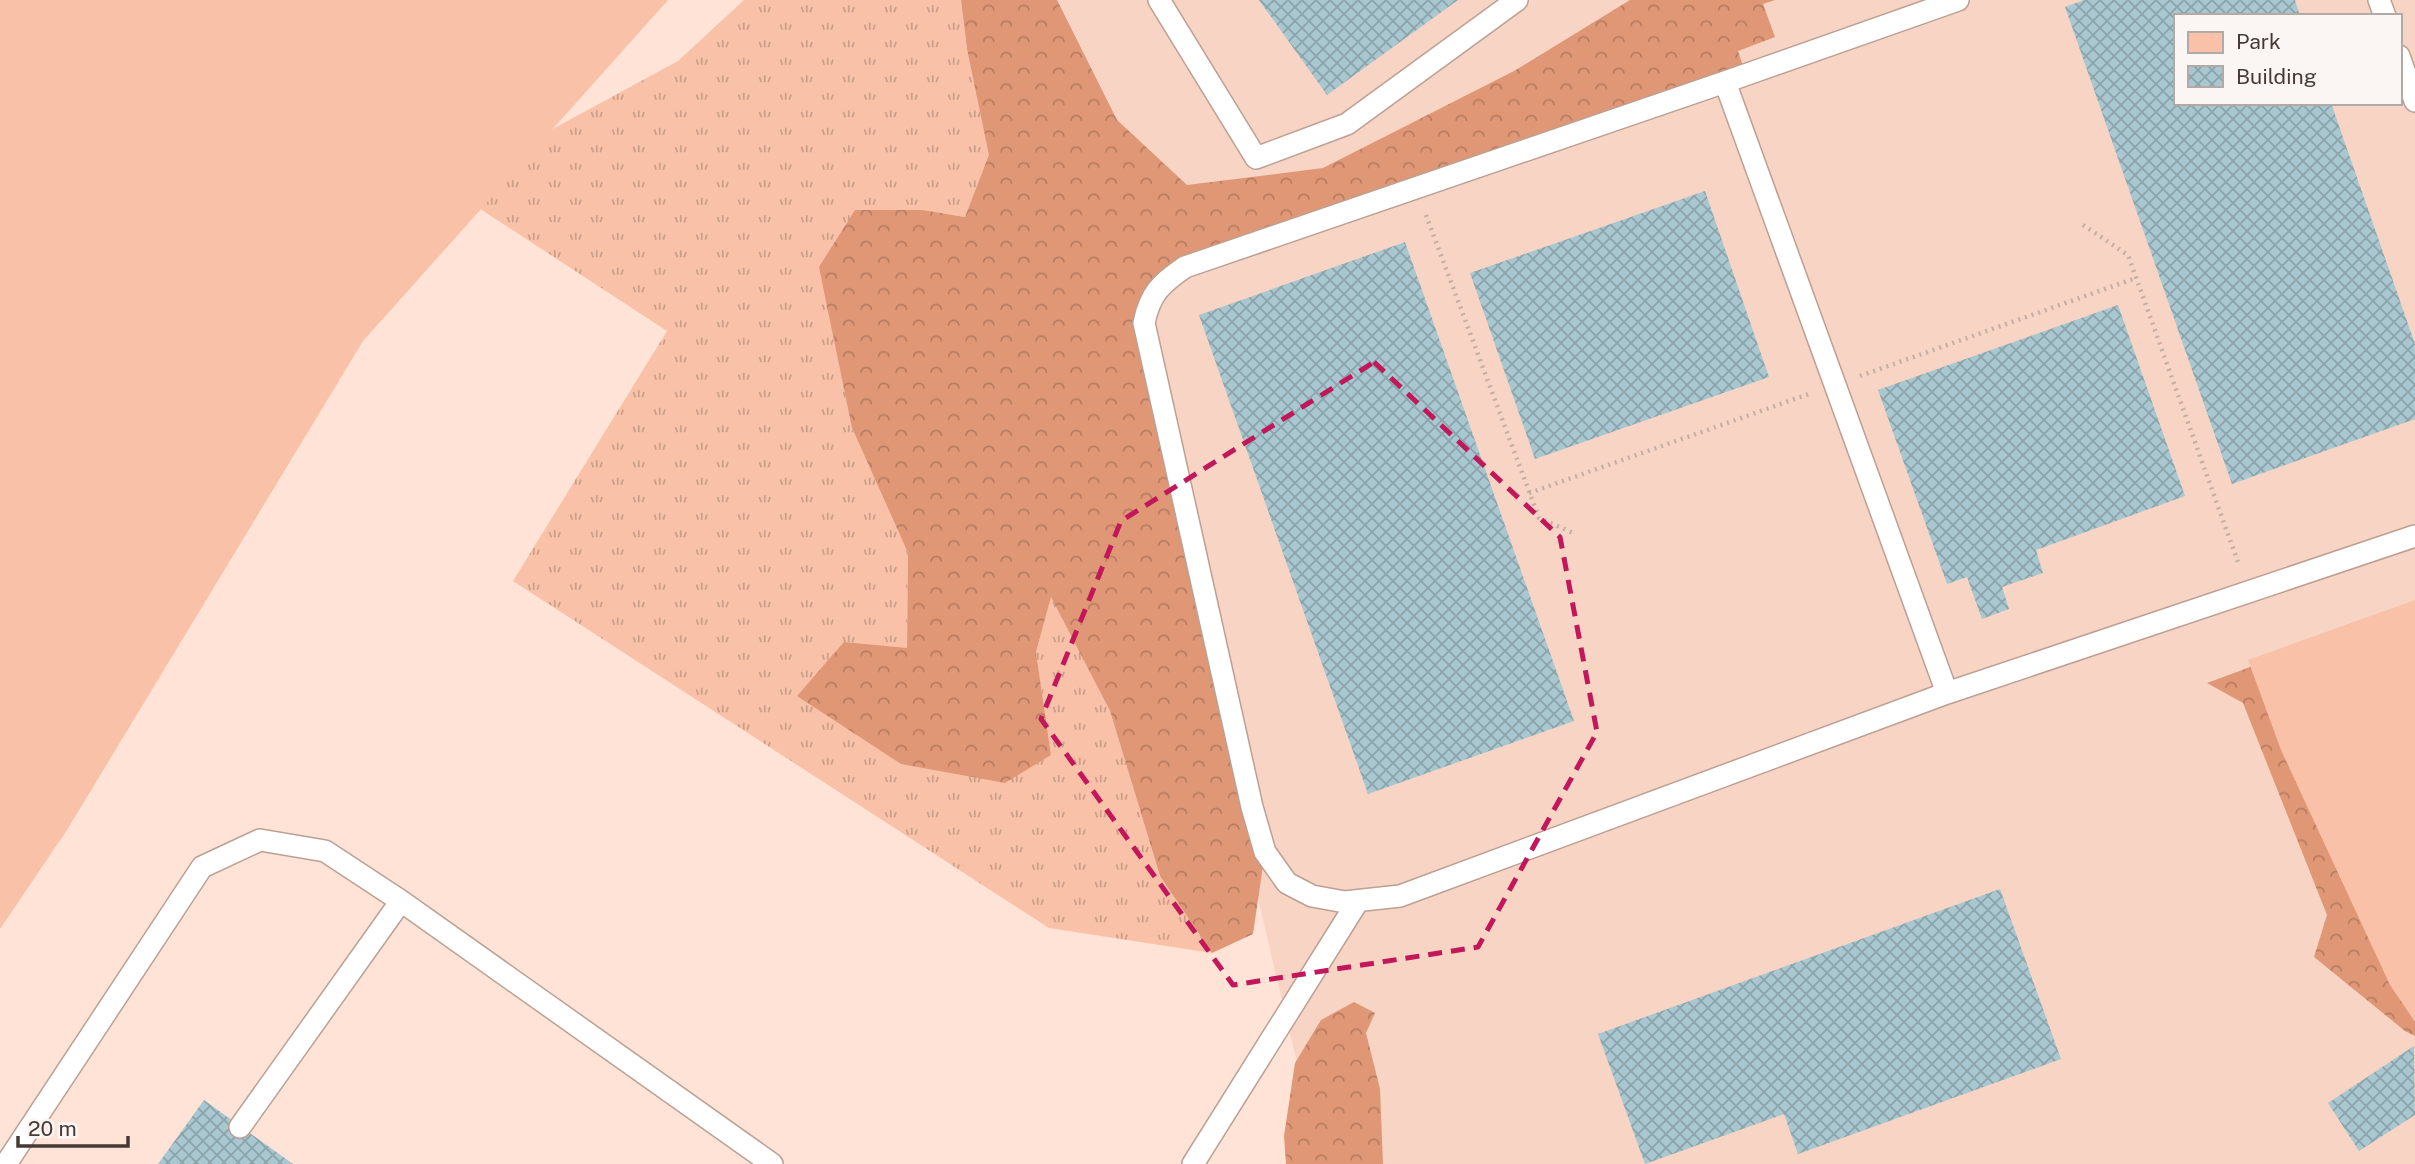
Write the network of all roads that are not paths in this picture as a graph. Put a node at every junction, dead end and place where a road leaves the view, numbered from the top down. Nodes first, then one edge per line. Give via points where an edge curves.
1 (1159, 0) edge
2 (1517, 0) edge
3 (1958, 0) edge
4 (2401, 62) edge
5 (1725, 82) junction
6 (2415, 101) edge
7 (2415, 536) edge
8 (1947, 694) junction
9 (401, 901) junction
10 (1358, 901) junction
11 (240, 1127) dead end
12 (6, 1164) edge
13 (772, 1164) edge
14 (1193, 1164) edge

1 - 2 lane via 1256,158 1347,124
3 - 5 lane
4 - 6 lane
5 - 8 lane
5 - 10 lane via 1185,267 1164,282 1148,303 1144,323 1265,852 1287,883 1312,896
7 - 8 lane
8 - 10 lane via 1400,896
9 - 11 lane
9 - 12 lane via 325,851 260,840 202,867
9 - 13 lane
10 - 14 lane

